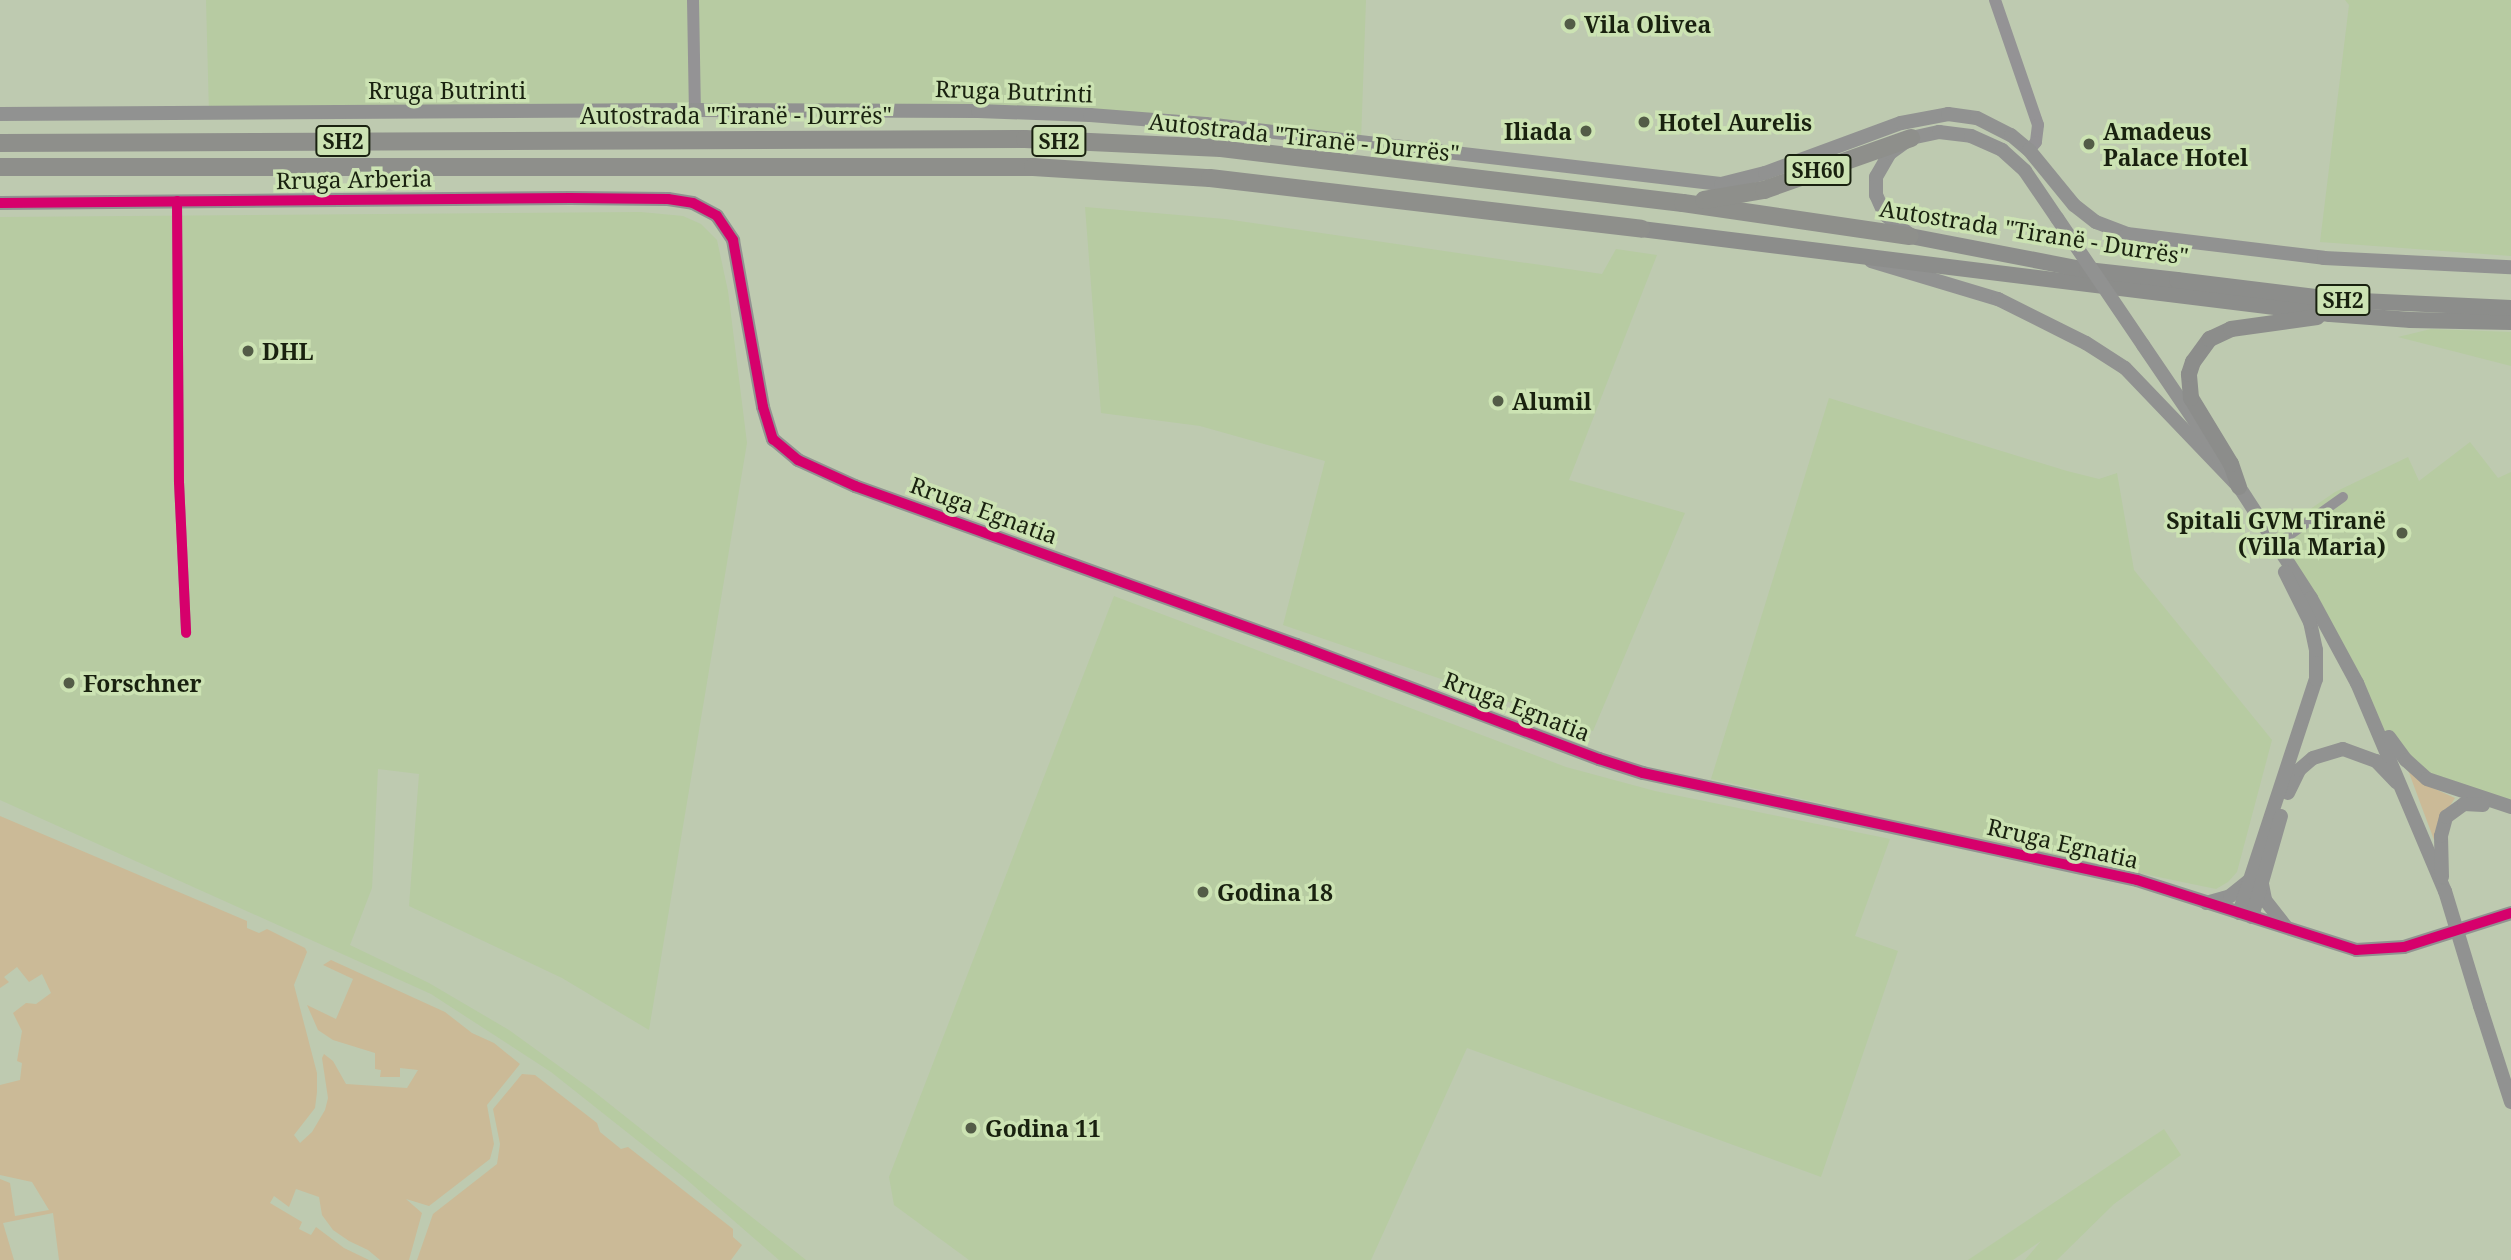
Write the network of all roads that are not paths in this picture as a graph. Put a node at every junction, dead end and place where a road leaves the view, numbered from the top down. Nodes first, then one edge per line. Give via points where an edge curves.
1 (693, 0) edge
2 (1995, 0) edge
3 (695, 110) junction
4 (0, 114) edge
5 (1911, 138) junction
6 (0, 143) edge
7 (2029, 150) junction
8 (0, 167) edge
9 (1722, 191) junction
10 (177, 201) junction
11 (0, 203) edge
12 (1684, 203) junction
13 (706, 208) joint
14 (1641, 229) joint
15 (1910, 236) junction
16 (1863, 258) junction
17 (2511, 267) edge
18 (2511, 308) edge
19 (2330, 314) junction
20 (2511, 322) edge
21 (2239, 487) junction
22 (2343, 497) dead end
23 (2277, 544) junction
24 (186, 633) dead end
25 (2374, 719) junction
26 (2410, 801) junction
27 (2511, 807) edge
28 (2511, 815) edge
29 (2256, 881) junction
30 (2444, 886) junction
31 (2206, 903) junction
32 (2511, 914) edge
33 (2245, 915) junction
34 (2286, 928) junction
35 (2511, 1102) edge

1 - 3 street
2 - 7 street via 2038,125 2036,142
3 - 4 main road, Rruga Butrinti
3 - 9 main road, Rruga Butrinti via 978,111 1206,124 1604,171
5 - 9 highway, SH60 via 1763,190
5 - 15 main road via 1884,159 1875,182 1885,215
5 - 21 main road, SH60, bridge via 1940,132 1989,141 2025,171
6 - 12 highway, Autostrada "Tiranë - Durrës" / SH2 via 1026,139 1221,148
7 - 9 main road, Rruga Butrinti via 1989,122 1935,114 1901,122
7 - 17 main road, Rruga Butrinti via 2074,205 2096,222 2127,234 2324,258
8 - 14 highway, Autostrada "Tiranë - Durrës" / SH2 via 1033,167 1210,178
9 - 12 highway
10 - 11 main road, Rruga Arberia
10 - 13 main road, Rruga Arberia via 570,198 680,200
10 - 24 street via 179,474
12 - 15 highway, Autostrada "Tiranë - Durrës" / SH2
13 - 31 main road, Rruga Egnatia via 727,229 737,252 769,430 780,449 818,470 1643,773 2070,864
14 - 16 highway, Autostrada "Tiranë - Durrës" / SH2
15 - 18 highway, Autostrada "Tiranë - Durrës" / SH2 via 2087,270 2177,281 2352,300
16 - 19 highway, Autostrada "Tiranë - Durrës" / SH2
16 - 21 main road via 1998,299 2086,343 2125,368
19 - 20 highway, Autostrada "Tiranë - Durrës" / SH2
19 - 21 highway via 2231,329 2210,339 2198,352 2189,374 2192,398 2231,464
21 - 23 main road, SH60
22 - 23 street
23 - 25 main road, SH60 via 2311,598
23 - 29 main road via 2282,566 2309,622 2316,650 2316,679
25 - 26 main road, SH60
25 - 27 main road via 2427,779
26 - 29 main road via 2391,775 2363,754 2343,749 2312,758 2293,780
26 - 30 main road, SH60
28 - 30 main road via 2472,803 2452,811 2442,829
29 - 31 main road
29 - 33 main road
29 - 34 main road
30 - 35 main road, SH60, bridge
31 - 33 main road, Rruga Egnatia
32 - 34 main road, Rruga Egnatia via 2377,951 2344,948
33 - 34 main road, Rruga Egnatia

